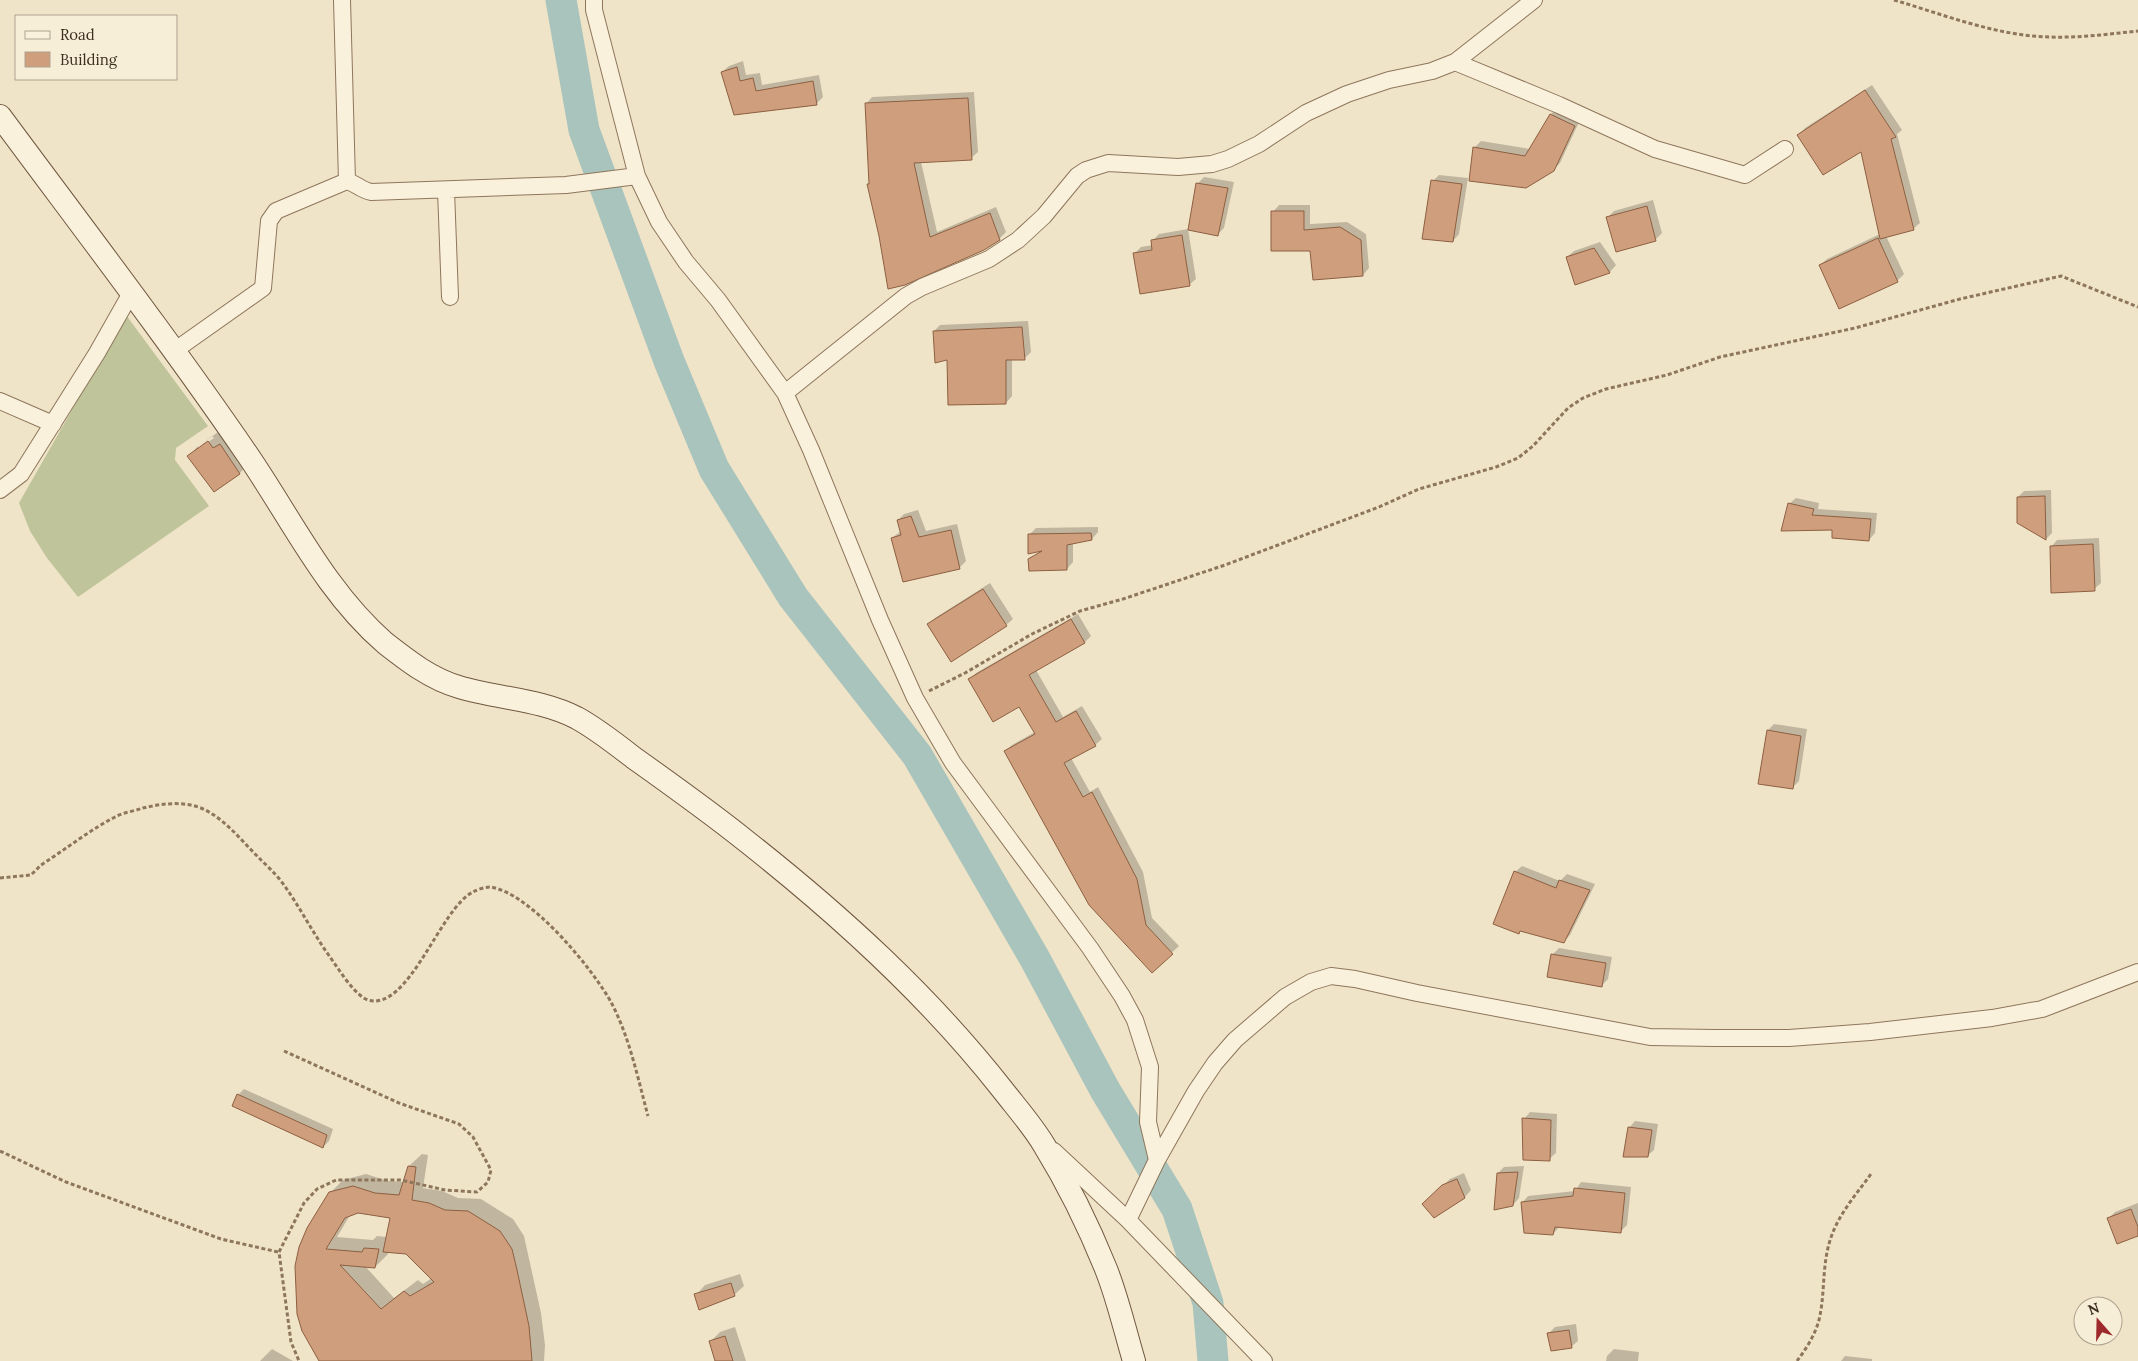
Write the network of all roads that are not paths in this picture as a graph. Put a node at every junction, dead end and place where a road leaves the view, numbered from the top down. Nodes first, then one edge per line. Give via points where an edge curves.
1 (342, 0) edge
2 (594, 0) edge
3 (1534, 0) edge
4 (1455, 62) junction
5 (0, 116) edge
6 (1785, 149) dead end
7 (637, 176) junction
8 (347, 181) junction
9 (446, 190) junction
10 (131, 293) junction
11 (450, 296) dead end
12 (174, 351) junction
13 (785, 393) junction
14 (0, 401) edge
15 (53, 424) junction
16 (0, 490) edge
17 (2138, 972) edge
18 (1041, 1140) junction
19 (1157, 1160) junction
20 (1128, 1220) junction
21 (1134, 1361) edge
22 (1264, 1361) edge

1 - 8 street
2 - 7 street
3 - 4 street
4 - 6 street via 1654,149 1745,175
4 - 13 street via 1347,94 1306,113 1259,144 1212,164 1178,167 1108,162 1086,170 1018,240 988,259 906,296
5 - 10 street
7 - 9 street via 566,185
7 - 13 street via 670,240
8 - 9 street via 371,192
8 - 12 street via 276,211 269,221 264,288
9 - 11 street
10 - 12 street
10 - 15 street
12 - 18 street via 248,456 344,603 382,640 428,675 458,687 522,699 577,718 688,795 778,866 890,964 976,1056
13 - 19 street via 915,698 953,763 1090,948 1135,1020 1150,1067 1148,1122
14 - 15 street
15 - 16 street via 21,474
17 - 19 street via 2042,1009 1870,1032 1789,1038 1650,1037 1331,976 1311,982 1285,997 1235,1040 1196,1091
18 - 20 street
18 - 21 street via 1068,1187 1108,1273
19 - 20 street
20 - 22 street

